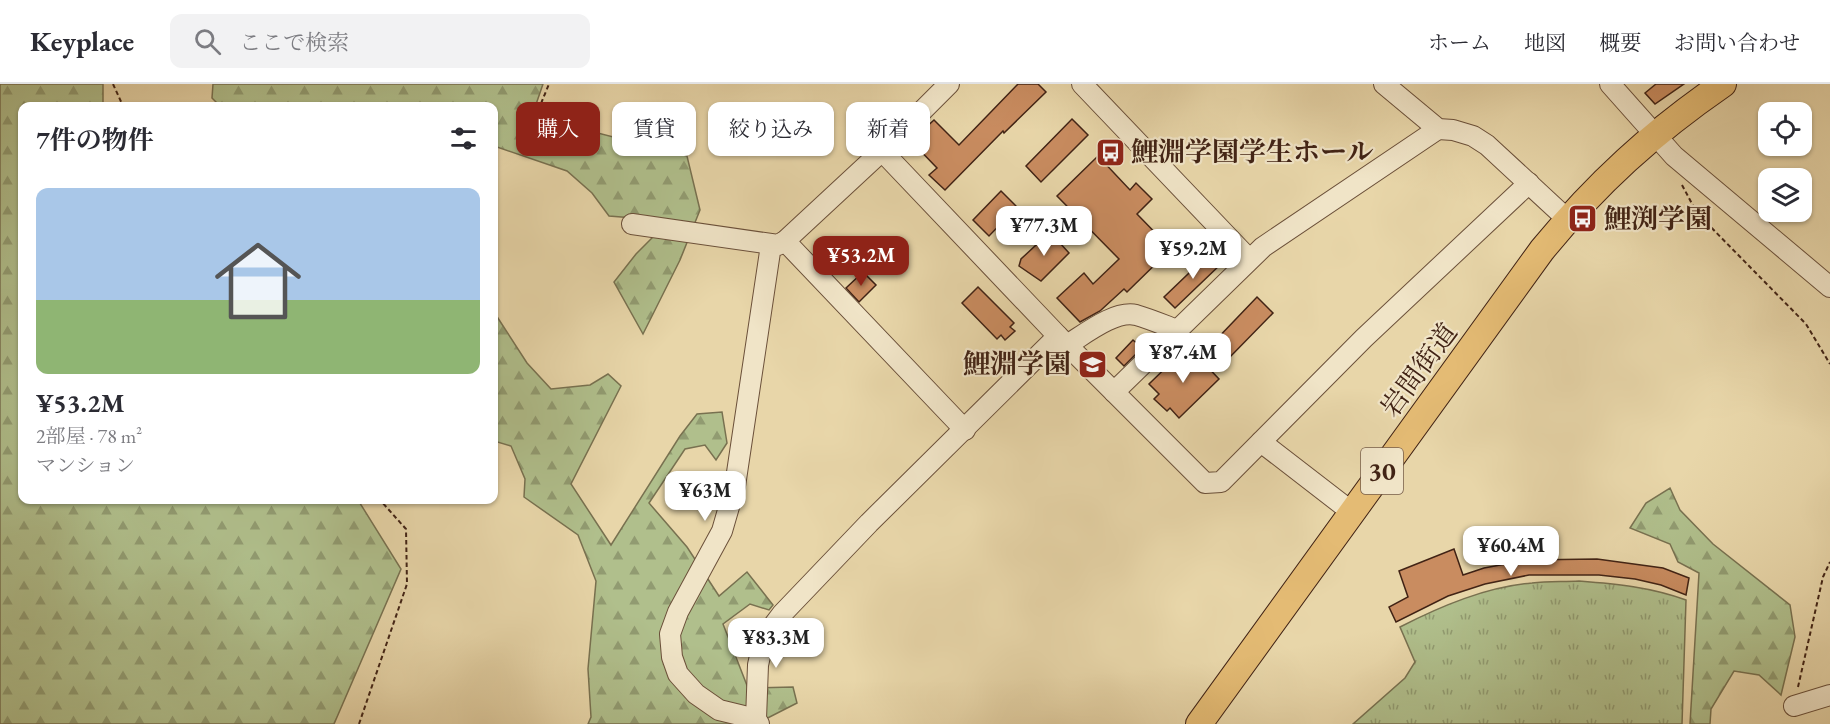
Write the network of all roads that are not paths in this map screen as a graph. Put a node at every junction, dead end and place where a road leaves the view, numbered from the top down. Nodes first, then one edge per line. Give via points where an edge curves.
1 (949, 84) edge
2 (1082, 84) edge
3 (1384, 84) edge
4 (1610, 84) edge
5 (1723, 84) edge
6 (930, 103) edge
7 (1438, 129) junction
8 (1655, 134) junction
9 (876, 156) edge
10 (887, 156) edge
11 (1529, 183) junction
12 (1567, 219) junction
13 (632, 224) dead end
14 (778, 243) junction
15 (1249, 259) junction
16 (1830, 287) edge
17 (1177, 330) junction
18 (1063, 340) junction
19 (1114, 392) junction
20 (965, 430) junction
21 (1261, 442) junction
22 (1353, 513) junction
23 (1830, 695) edge
24 (1794, 706) road end
25 (758, 722) edge
26 (1199, 724) edge

1 - 6 street
2 - 15 street
3 - 7 street
4 - 8 street
5 - 8 main road, 岩間街道 / 30
7 - 11 street via 1473,136
7 - 15 street
8 - 12 main road, 岩間街道 / 30
8 - 16 street via 1674,156
9 - 14 street
10 - 18 street
11 - 12 street
11 - 21 street via 1364,338
12 - 22 main road, 岩間街道 / 30
13 - 14 street
14 - 20 street
14 - 25 street via 735,486 722,531 670,634 678,674 696,694 719,710
15 - 17 street
17 - 18 street via 1126,315
17 - 19 street
18 - 19 street
18 - 20 street
19 - 21 street via 1205,483 1221,482
20 - 25 street via 869,523 764,638 758,665
21 - 22 street
22 - 26 main road, 岩間街道 / 30
23 - 24 street

